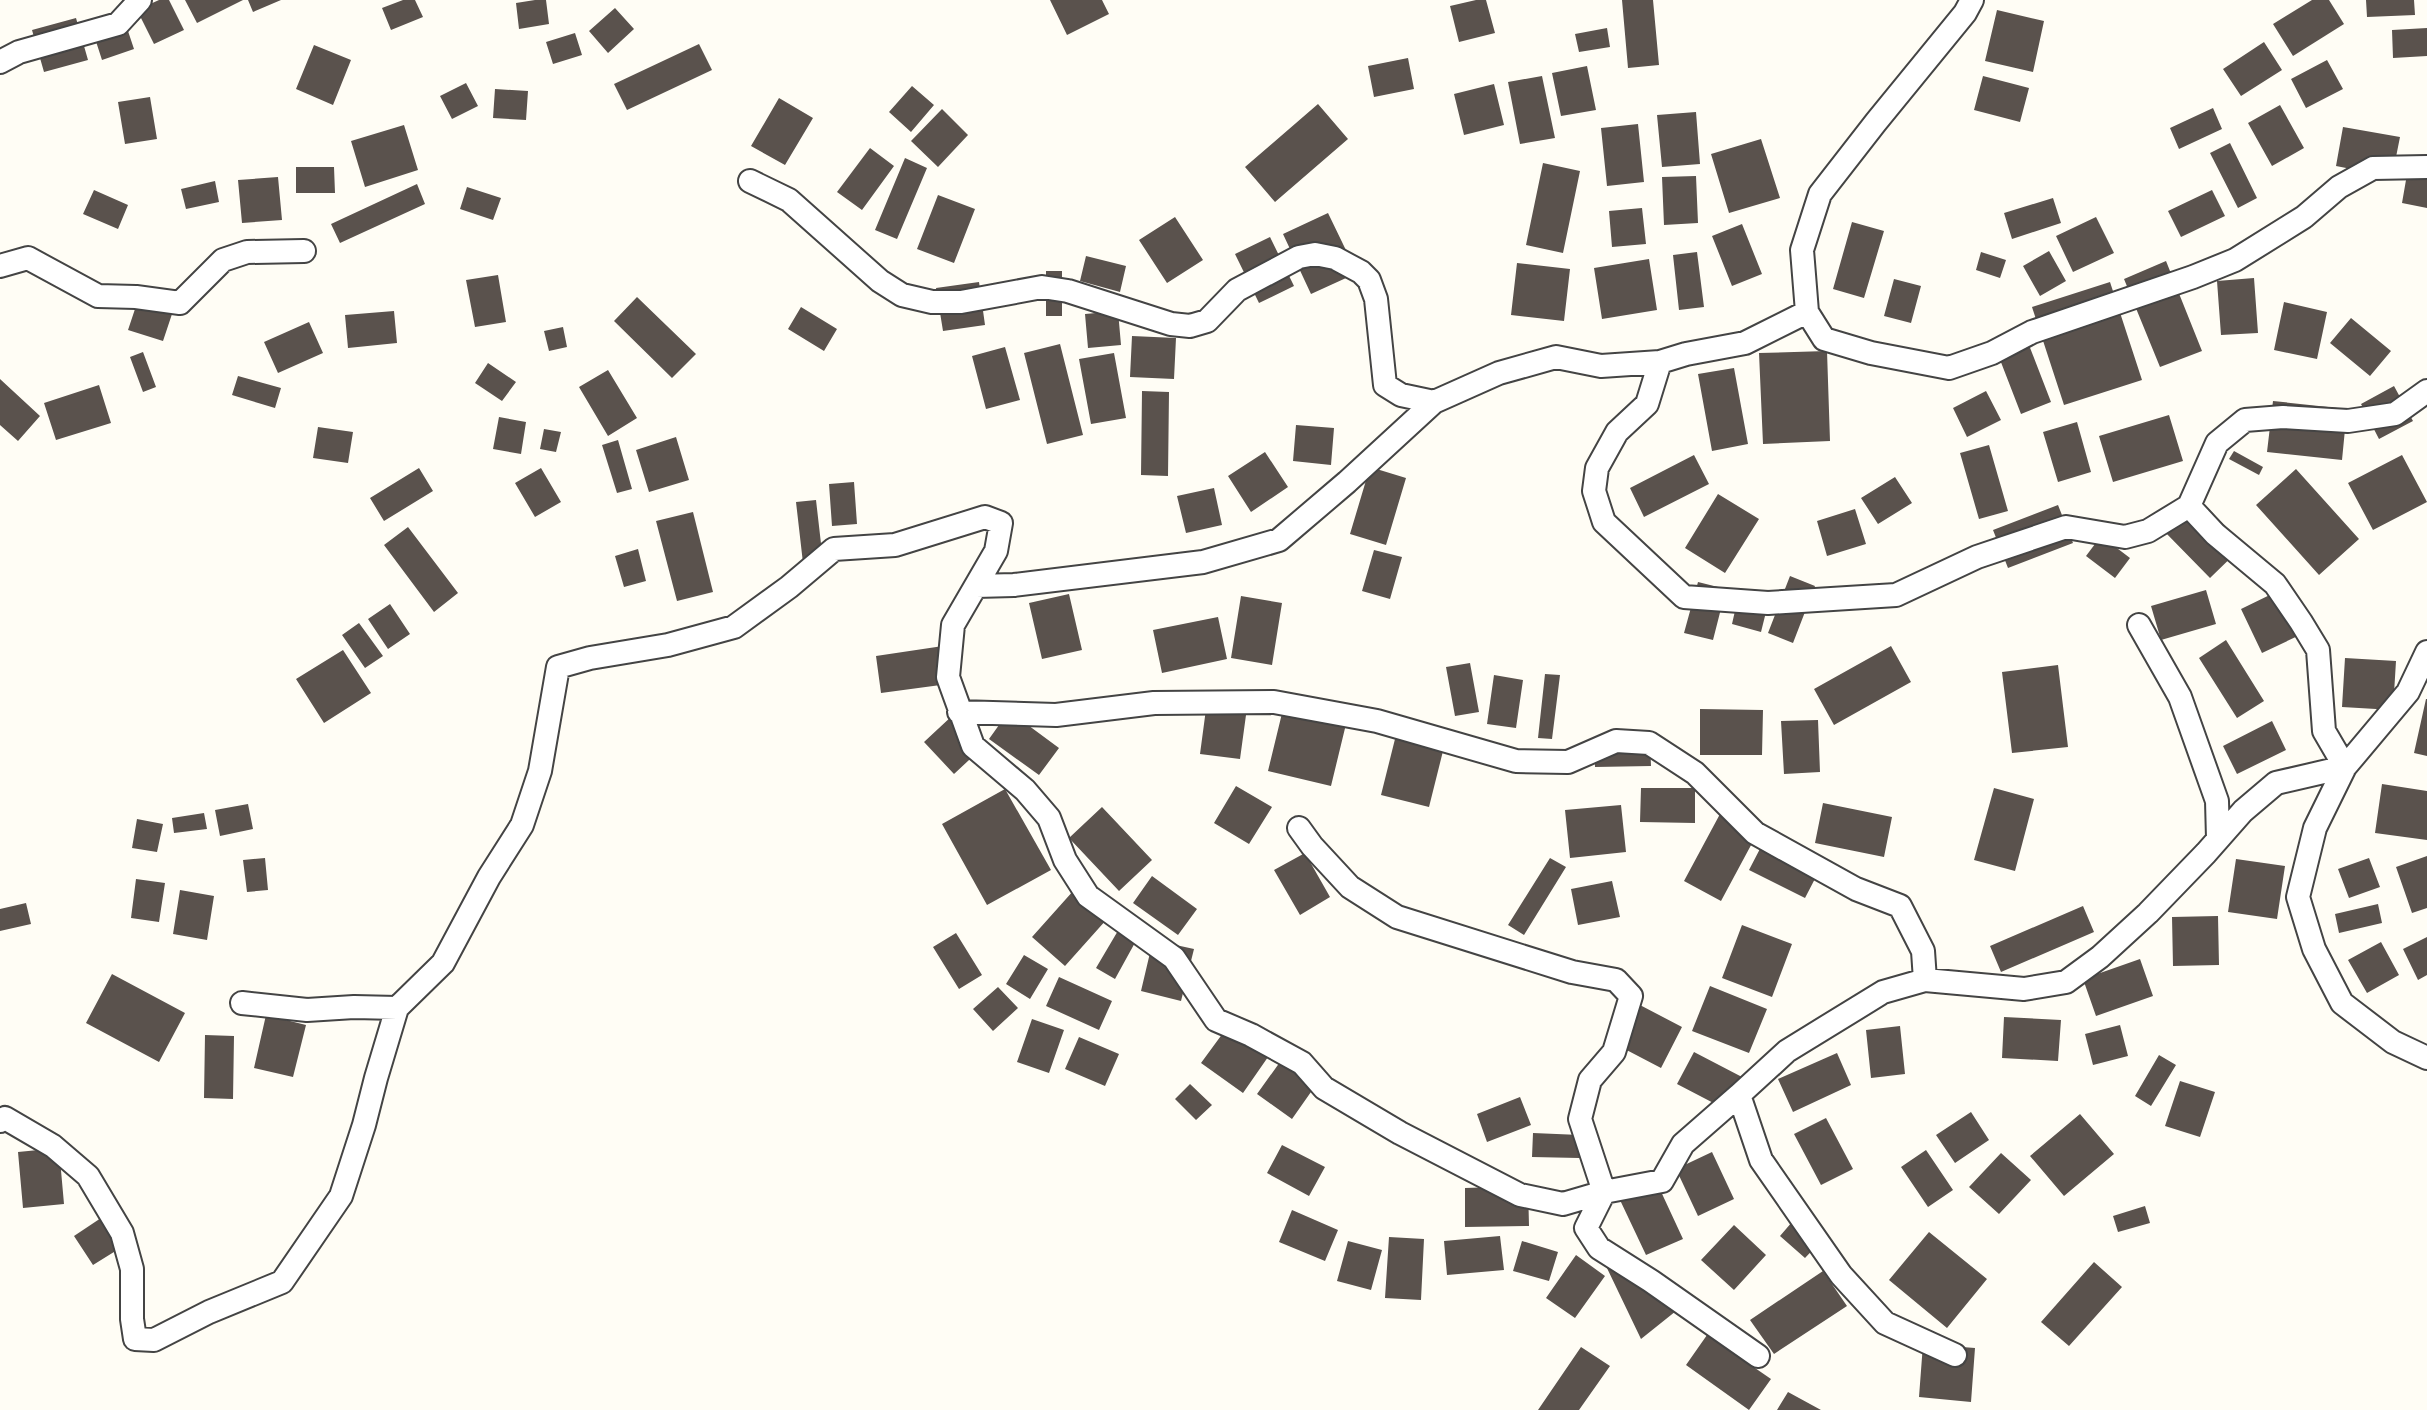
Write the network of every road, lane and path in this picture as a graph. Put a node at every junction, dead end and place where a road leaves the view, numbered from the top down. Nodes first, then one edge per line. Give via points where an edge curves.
1 (140, 0) edge
2 (1972, 0) edge
3 (0, 62) edge
4 (2427, 167) edge
5 (750, 181) dead end
6 (304, 251) dead end
7 (0, 266) edge
8 (1807, 312) junction
9 (1660, 362) junction
10 (2427, 391) edge
11 (1434, 402) junction
12 (2189, 506) junction
13 (976, 586) junction
14 (2139, 625) dead end
15 (2427, 652) edge
16 (959, 712) junction
17 (2345, 766) junction
18 (1299, 828) dead end
19 (2218, 839) junction
20 (1925, 980) junction
21 (242, 1003) dead end
22 (397, 1008) junction
23 (2427, 1058) edge
24 (1739, 1095) junction
25 (0, 1121) edge
26 (1604, 1192) junction
27 (1955, 1354) dead end
28 (1758, 1356) dead end

1 - 3 street via 118,24 19,52
2 - 8 street via 1820,194 1802,250
4 - 8 street via 2373,168 2235,260 2032,332 1992,353 1949,368 1871,353 1824,339
5 - 11 street via 789,200 880,281 902,295 932,302 961,302 1042,287 1190,326 1207,321 1237,290 1299,257 1315,254 1335,258 1369,280 1376,299 1385,385 1401,395
6 - 7 street via 247,252 223,260 180,303 98,296 28,258
8 - 9 street via 1744,343
9 - 11 street via 1601,366 1556,357 1499,373
9 - 12 street via 1647,404 1617,432 1598,468 1594,491 1604,522 1684,597 1768,603 1896,595 1977,557 2066,527 2126,537 2148,531
10 - 12 street via 2395,414 2383,416 2348,421 2283,417 2245,420 2217,443
11 - 13 street via 1278,540 1203,562 1014,585
12 - 17 street via 2215,534 2275,584 2318,650 2324,731
13 - 16 street via 953,625 948,677
13 - 22 street via 996,550 1001,523 985,517 895,545 834,549 734,627 558,667 540,771 522,825 443,963
14 - 19 street via 2180,696 2217,801
15 - 17 street via 2408,692
16 - 20 street via 1056,715 1154,704 1274,702 1377,721 1516,760 1568,762 1616,741 1648,743 1695,773 1755,833 1856,889 1900,906 1923,951
16 - 26 street via 973,746 1025,790 1049,818 1065,860 1088,896 1174,958 1216,1020 1302,1063 1324,1088 1520,1195 1563,1204
17 - 19 street via 2276,783
17 - 23 street via 2316,828 2298,897 2314,949 2342,1003 2393,1042
18 - 26 street via 1350,888 1397,917 1572,972 1616,980 1631,996 1614,1052 1590,1080 1580,1119
19 - 20 street via 2148,913 2066,982 2024,989
20 - 24 street via 1883,992 1787,1051
21 - 22 street via 307,1010
22 - 25 street via 340,1196 282,1282 154,1340 135,1339 132,1269 122,1233 88,1176 54,1146 5,1118
24 - 26 street via 1683,1144 1662,1181
24 - 27 street via 1761,1160 1841,1275 1885,1323
26 - 28 street via 1586,1228 1599,1248

